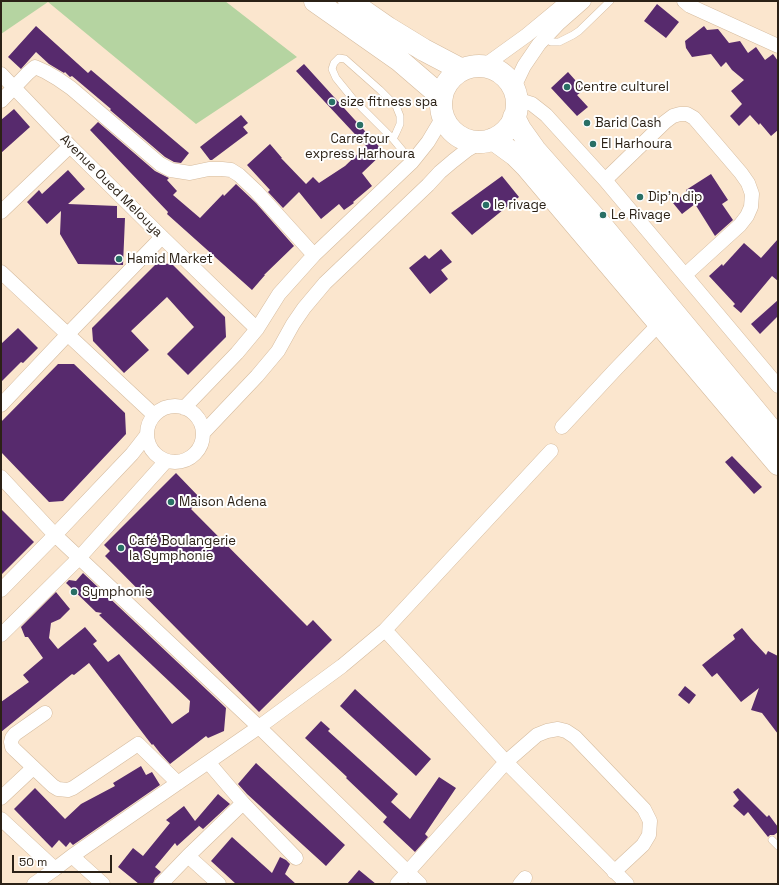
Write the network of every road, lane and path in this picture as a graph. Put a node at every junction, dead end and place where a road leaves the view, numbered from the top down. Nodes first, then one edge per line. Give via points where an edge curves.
1 (315, 1) edge
2 (349, 1) edge
3 (568, 1) edge
4 (584, 1) edge
5 (610, 1) edge
6 (684, 1) edge
7 (540, 33) junction
8 (778, 46) edge
9 (484, 66) junction
10 (462, 70) junction
11 (1, 74) edge
12 (15, 88) junction
13 (1, 101) edge
14 (514, 102) junction
15 (442, 107) junction
16 (392, 138) junction
17 (487, 140) junction
18 (70, 146) junction
19 (412, 162) junction
20 (605, 180) junction
21 (1, 212) edge
22 (162, 237) junction
23 (314, 254) junction
24 (1, 272) edge
25 (685, 275) junction
26 (659, 324) junction
27 (257, 329) junction
28 (68, 334) junction
29 (778, 386) edge
30 (1, 405) edge
31 (184, 408) junction
32 (154, 415) junction
33 (562, 427) dead end
34 (203, 433) junction
35 (146, 436) junction
36 (778, 438) edge
37 (551, 451) dead end
38 (166, 461) junction
39 (778, 464) edge
40 (1, 477) edge
41 (56, 535) junction
42 (79, 558) junction
43 (1, 590) edge
44 (385, 630) junction
45 (1, 635) edge
46 (45, 713) dead end
47 (259, 727) junction
48 (208, 762) junction
49 (506, 762) junction
50 (33, 768) junction
51 (178, 783) junction
52 (1, 798) edge
53 (243, 803) junction
54 (1, 820) edge
55 (772, 840) dead end
56 (778, 846) edge
57 (72, 856) junction
58 (188, 856) junction
59 (296, 858) dead end
60 (55, 869) junction
61 (614, 872) junction
62 (408, 873) junction
63 (34, 884) edge
64 (103, 884) edge
65 (161, 884) edge
66 (219, 884) edge
67 (397, 884) edge
68 (420, 884) edge
69 (627, 884) edge

1 - 15 main road via 399,60
2 - 10 main road via 388,28
3 - 7 street
4 - 7 street
5 - 7 lane via 579,31 559,42 551,42
6 - 8 street via 697,10
7 - 9 street
7 - 14 street via 524,66
9 - 10 main road via 472,66
9 - 14 main road via 502,74 508,81
10 - 15 main road via 452,77 446,86
11 - 12 street, Avenue Oued Melouya
12 - 13 street
12 - 18 street, Avenue Oued Melouya
12 - 23 street via 35,67 71,88 160,164 171,170 190,173 222,169 235,172
14 - 17 main road via 509,126 502,134
14 - 20 street via 532,104 540,109
14 - 36 main road via 520,129 535,150 603,227
15 - 17 main road via 448,126 454,133 471,141
15 - 19 street via 428,142
16 - 16 lane via 400,124 396,106 345,59 339,58 332,69 336,78
16 - 19 lane
17 - 26 main road via 515,155 526,166
17 - 34 street via 458,157 440,172 325,283 304,308 278,351
18 - 21 street
18 - 22 street, Avenue Oued Melouya
19 - 23 street
20 - 25 street
20 - 25 street via 665,122 680,114 694,118 741,173 752,194 748,216
22 - 27 street, Avenue Oued Melouya
22 - 28 street
23 - 27 street via 279,294
24 - 28 street
25 - 29 street
26 - 33 street
26 - 39 main road
27 - 31 street via 238,353
28 - 30 street
28 - 32 street
31 - 32 street via 170,406
31 - 34 street via 196,415
32 - 35 street via 148,425
34 - 38 street via 202,442 192,456 184,461
35 - 38 street via 157,456
35 - 41 street
37 - 44 street
38 - 42 street
40 - 41 street
41 - 42 street
41 - 43 street
42 - 45 street
42 - 47 street
44 - 47 street via 342,666
44 - 49 street
46 - 50 street via 15,734 11,742 15,750
47 - 48 street
47 - 62 street
48 - 51 street
48 - 53 street
49 - 61 street
49 - 61 street via 537,735 547,731 558,729 575,737 644,810 650,821 649,835 643,845
49 - 62 street
50 - 51 street via 53,786 68,790 138,744
50 - 52 street
51 - 57 street
53 - 58 street
53 - 59 street
54 - 60 street
55 - 56 lane
57 - 60 street
57 - 64 street
58 - 65 street
58 - 66 street
60 - 63 street
61 - 69 street
62 - 67 street
62 - 68 street

